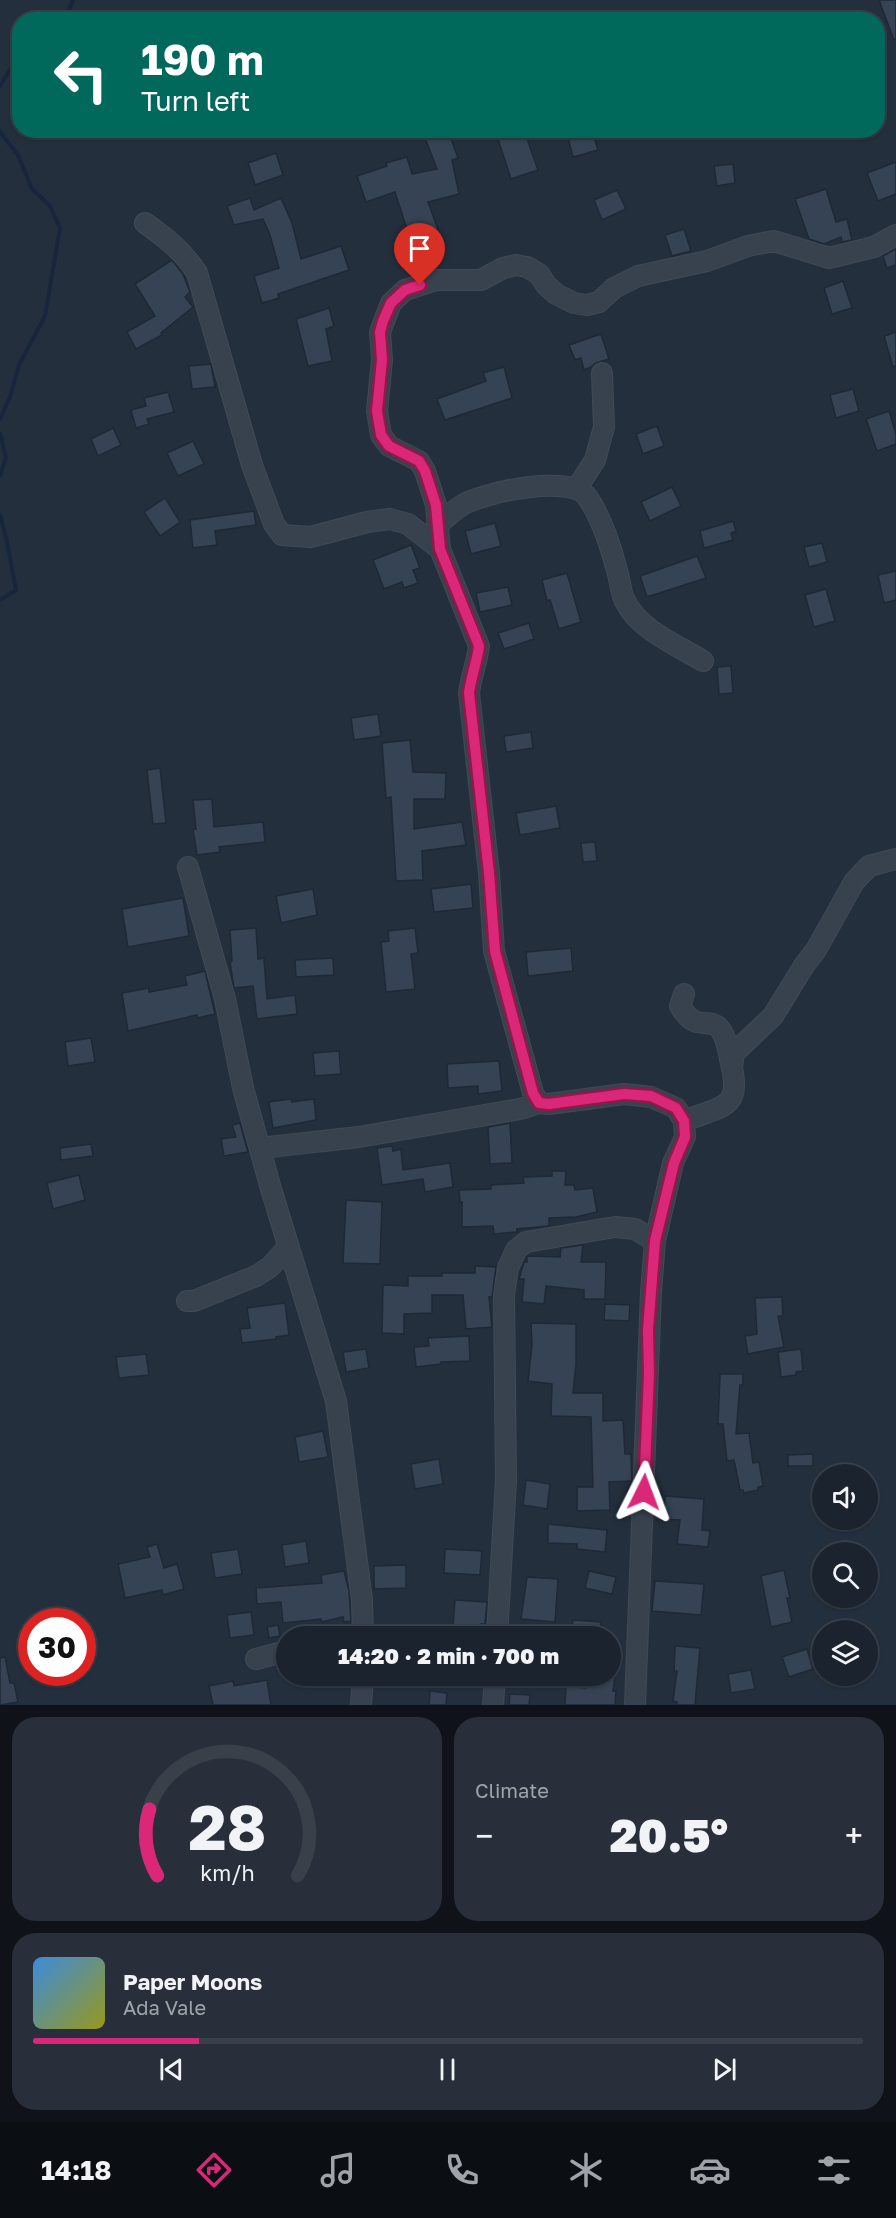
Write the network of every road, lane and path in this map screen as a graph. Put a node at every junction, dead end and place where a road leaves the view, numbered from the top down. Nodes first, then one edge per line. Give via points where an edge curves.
1 (145, 224) dead end
2 (896, 235) edge
3 (602, 373) dead end
4 (577, 488) junction
5 (437, 525) junction
6 (440, 549) junction
7 (703, 661) dead end
8 (896, 859) edge
9 (188, 867) dead end
10 (684, 994) dead end
11 (732, 1068) junction
12 (539, 1103) junction
13 (684, 1121) junction
14 (260, 1148) junction
15 (655, 1241) junction
16 (288, 1247) junction
17 (187, 1301) dead end
18 (363, 1626) edge
19 (498, 1626) edge
20 (276, 1654) edge
21 (256, 1659) dead end
22 (362, 1686) edge
23 (494, 1686) edge
24 (361, 1705) edge
25 (493, 1705) edge
26 (634, 1705) edge

1 - 6 street via 188,258 197,273 252,465 274,524 282,535 311,537 390,519 408,524
2 - 5 street via 874,247 829,258 774,241 748,246 707,261 638,276 614,288 599,302 587,305 556,294 539,274 516,265 482,280 436,280 405,290 391,303 380,332 382,360 377,411 381,435 389,446 419,461 425,471 436,505
3 - 4 street via 604,427 595,460
4 - 5 street via 541,486 498,492 465,504
4 - 7 street via 587,496 608,539 624,599 634,615 651,630
5 - 6 street
6 - 12 street via 479,646 469,693 495,951
8 - 11 street via 869,866 854,882 773,1016 734,1053
9 - 14 street via 225,999
10 - 11 street via 680,1006 686,1014 695,1022 719,1028
11 - 13 street via 732,1100 726,1106
12 - 13 street via 624,1094 651,1096 676,1108
12 - 14 street via 360,1137
13 - 15 street via 685,1137 674,1163
14 - 16 street
15 - 19 street via 634,1229 615,1227 573,1233 526,1242 516,1250 508,1268 504,1294 506,1480
15 - 26 street
16 - 17 street via 256,1276
16 - 18 street via 336,1401
20 - 21 street
22 - 24 street
23 - 25 street

